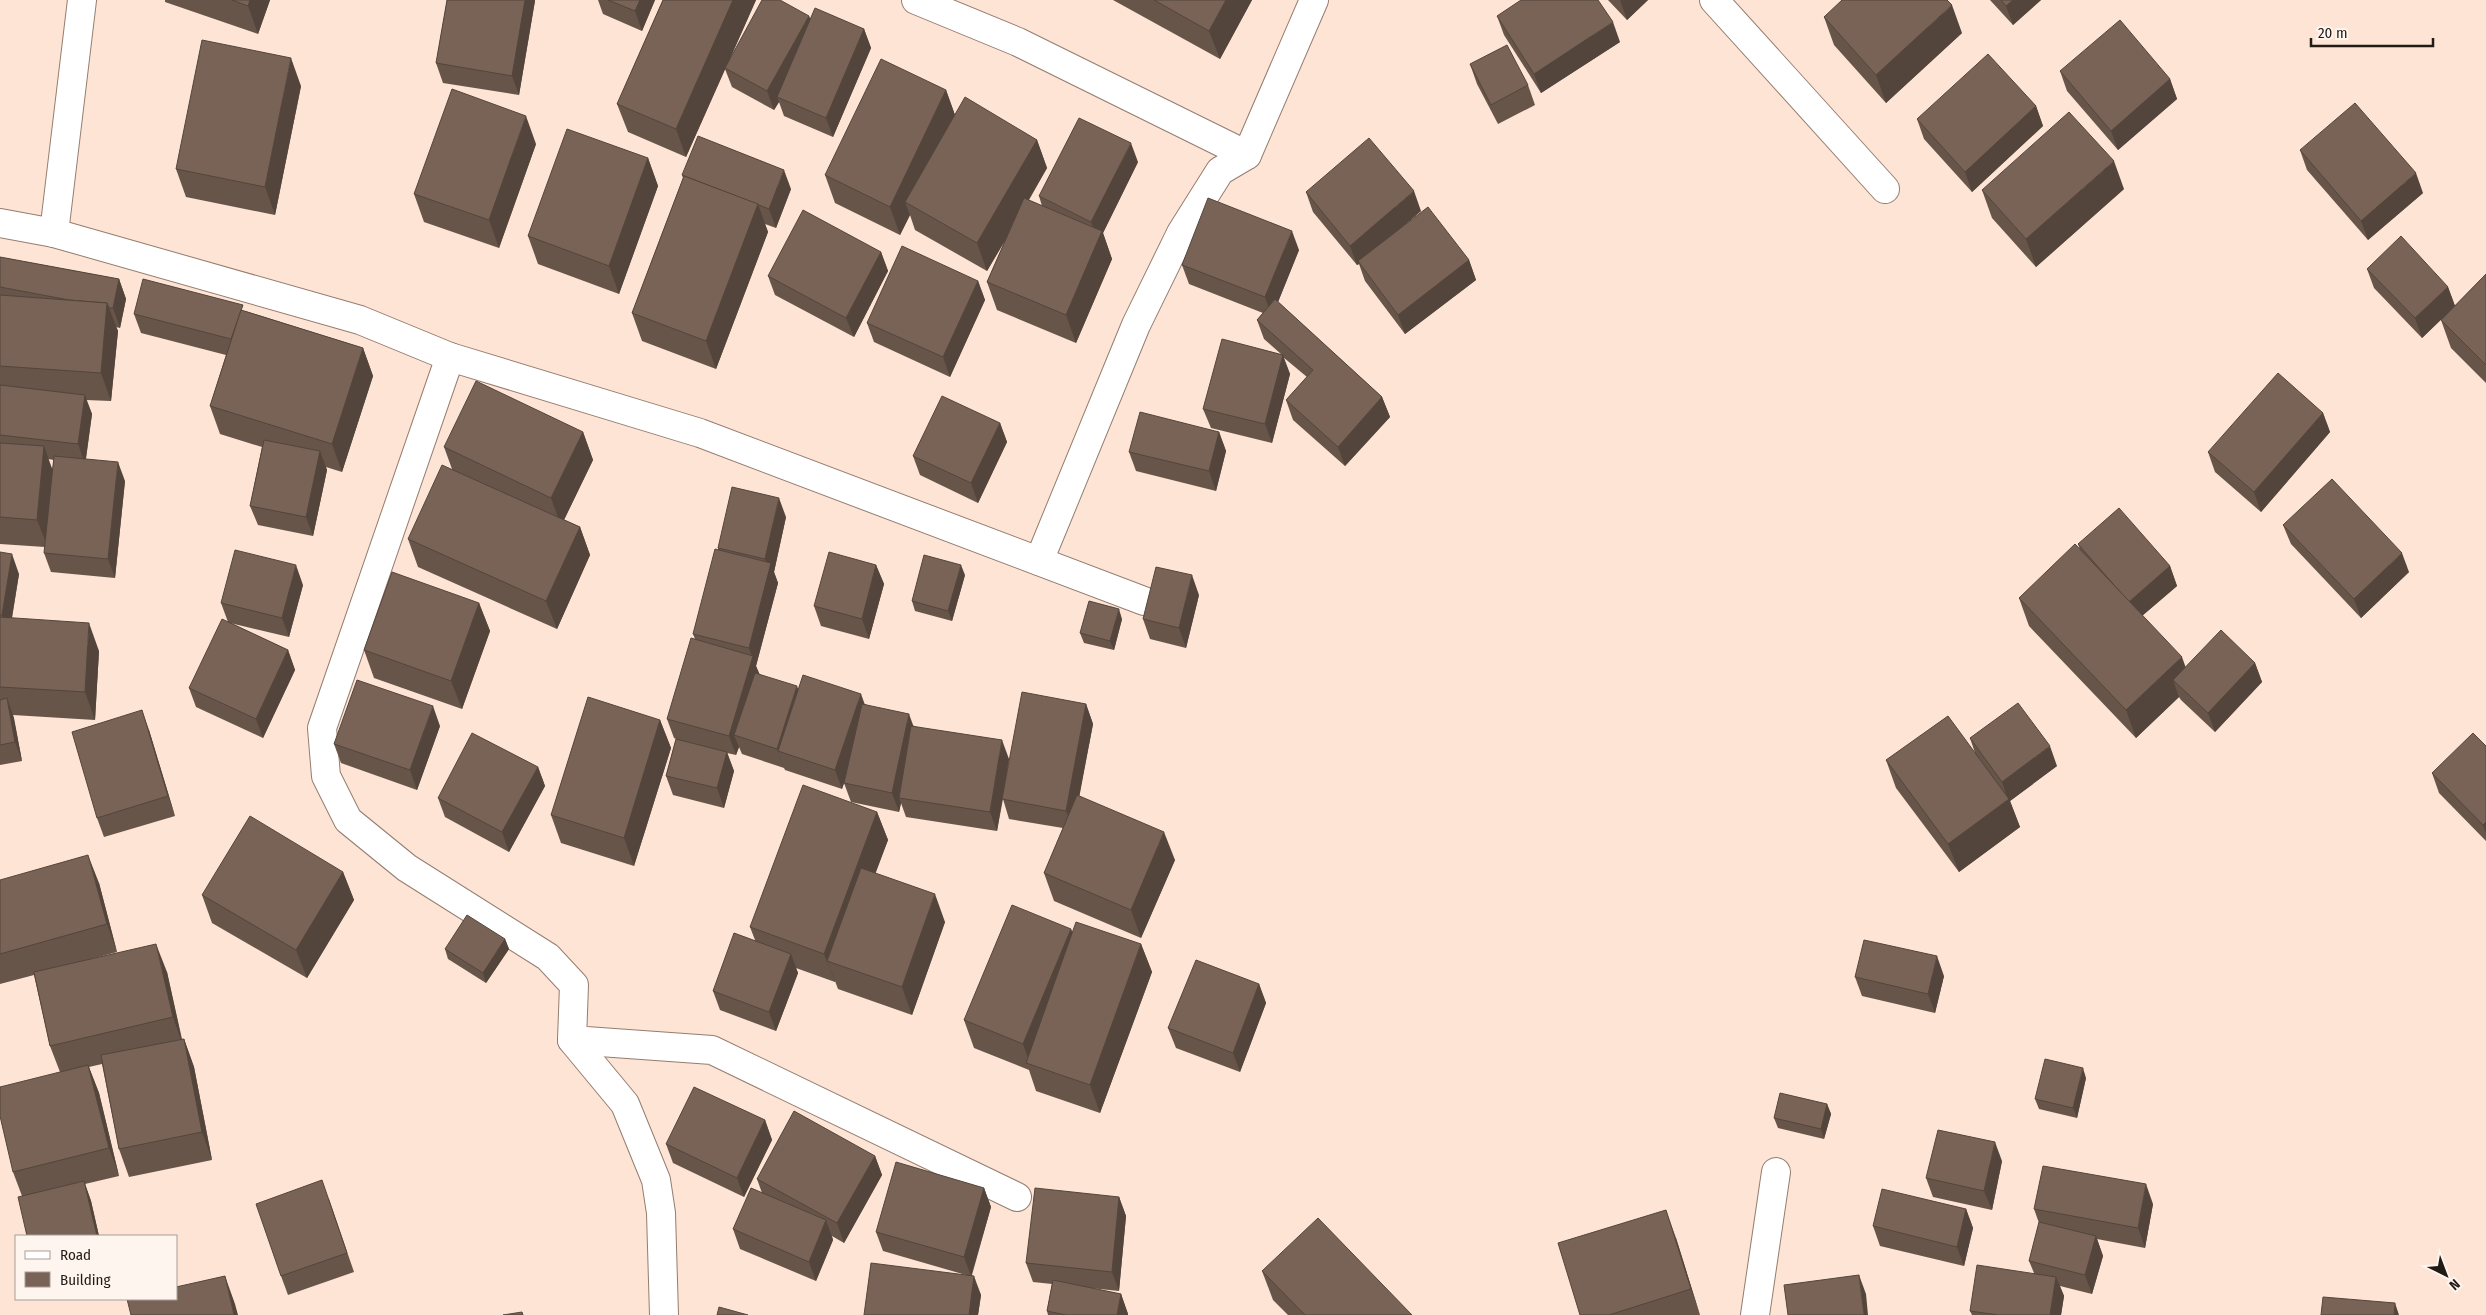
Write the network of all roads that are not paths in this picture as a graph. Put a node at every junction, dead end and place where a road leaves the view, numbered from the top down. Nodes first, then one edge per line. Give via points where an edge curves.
1 (82, 0) edge
2 (916, 0) edge
3 (1314, 0) edge
4 (1714, 0) edge
5 (1247, 155) junction
6 (1885, 189) dead end
7 (0, 223) edge
8 (54, 234) junction
9 (450, 357) junction
10 (1039, 561) junction
11 (1144, 601) dead end
12 (572, 1040) junction
13 (1776, 1172) dead end
14 (1017, 1197) dead end
15 (664, 1315) edge
16 (1755, 1315) edge

1 - 8 street
2 - 5 street via 1018,42
3 - 5 street
4 - 6 street
5 - 10 street via 1220,171 1181,233 1136,325
7 - 8 street
8 - 9 street via 360,320
9 - 10 street via 700,433
9 - 12 street via 322,728 326,776 348,820 407,868 548,957 574,985
10 - 11 street
12 - 14 street via 712,1050
12 - 15 street via 625,1104 656,1180
13 - 16 street

